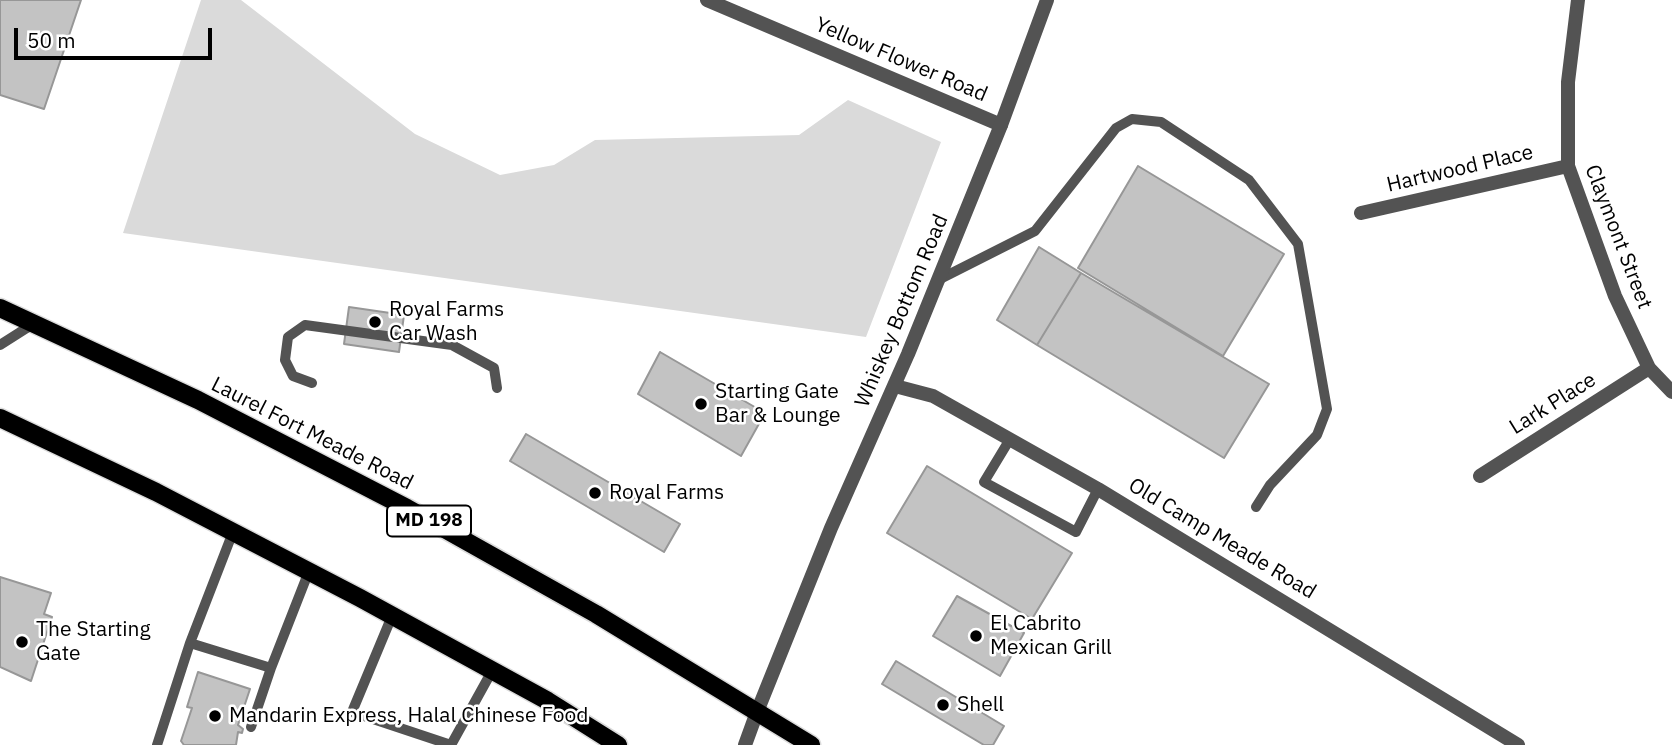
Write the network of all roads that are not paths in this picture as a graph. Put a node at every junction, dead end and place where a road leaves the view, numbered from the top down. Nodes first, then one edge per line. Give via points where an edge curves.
1 (707, 0) edge
2 (1047, 0) edge
3 (1578, 0) edge
4 (1001, 125) junction
5 (1568, 166) junction
6 (1361, 213) dead end
7 (939, 280) junction
8 (0, 308) edge
9 (33, 324) junction
10 (0, 345) edge
11 (1649, 368) junction
12 (312, 383) dead end
13 (895, 386) junction
14 (497, 388) dead end
15 (1672, 392) edge
16 (0, 418) edge
17 (1010, 439) junction
18 (1480, 476) dead end
19 (1098, 488) junction
20 (1256, 507) dead end
21 (233, 532) junction
22 (309, 571) junction
23 (393, 616) junction
24 (190, 643) junction
25 (271, 668) junction
26 (492, 671) junction
27 (757, 712) junction
28 (251, 727) dead end
29 (157, 745) edge
30 (618, 745) edge
31 (745, 745) edge
32 (811, 745) edge
33 (1518, 745) edge

1 - 4 street, Yellow Flower Road
2 - 4 street, Whiskey Bottom Road
3 - 5 street, Claymont Street via 1567,82
4 - 7 street, Whiskey Bottom Road
5 - 6 street, Hartwood Place
5 - 11 street, Claymont Street via 1615,296
7 - 13 street, Whiskey Bottom Road
7 - 20 lane via 1035,231 1116,128 1132,119 1161,122 1249,180 1298,244 1327,410 1317,435 1270,485
8 - 9 main road, Laurel Fort Meade Road / MD 198
9 - 10 lane
9 - 27 main road, Laurel Fort Meade Road / MD 198 via 198,400 407,508 596,614
11 - 15 street, Claymont Street
11 - 18 street, Lark Place
12 - 14 lane via 293,376 285,360 288,337 305,325 452,345 494,368
13 - 17 street, Old Camp Meade Road via 933,396
13 - 27 street, Whiskey Bottom Road via 831,528
16 - 21 main road
17 - 19 street, Old Camp Meade Road
17 - 19 lane via 984,482 1076,532
19 - 33 street, Old Camp Meade Road
21 - 22 main road
21 - 24 lane
22 - 23 main road
22 - 25 lane
23 - 26 main road
23 - 26 lane via 352,712 451,745
24 - 25 lane
24 - 29 lane
25 - 28 lane
26 - 30 main road
27 - 31 street, Whiskey Bottom Road
27 - 32 main road, Laurel Fort Meade Road / MD 198

